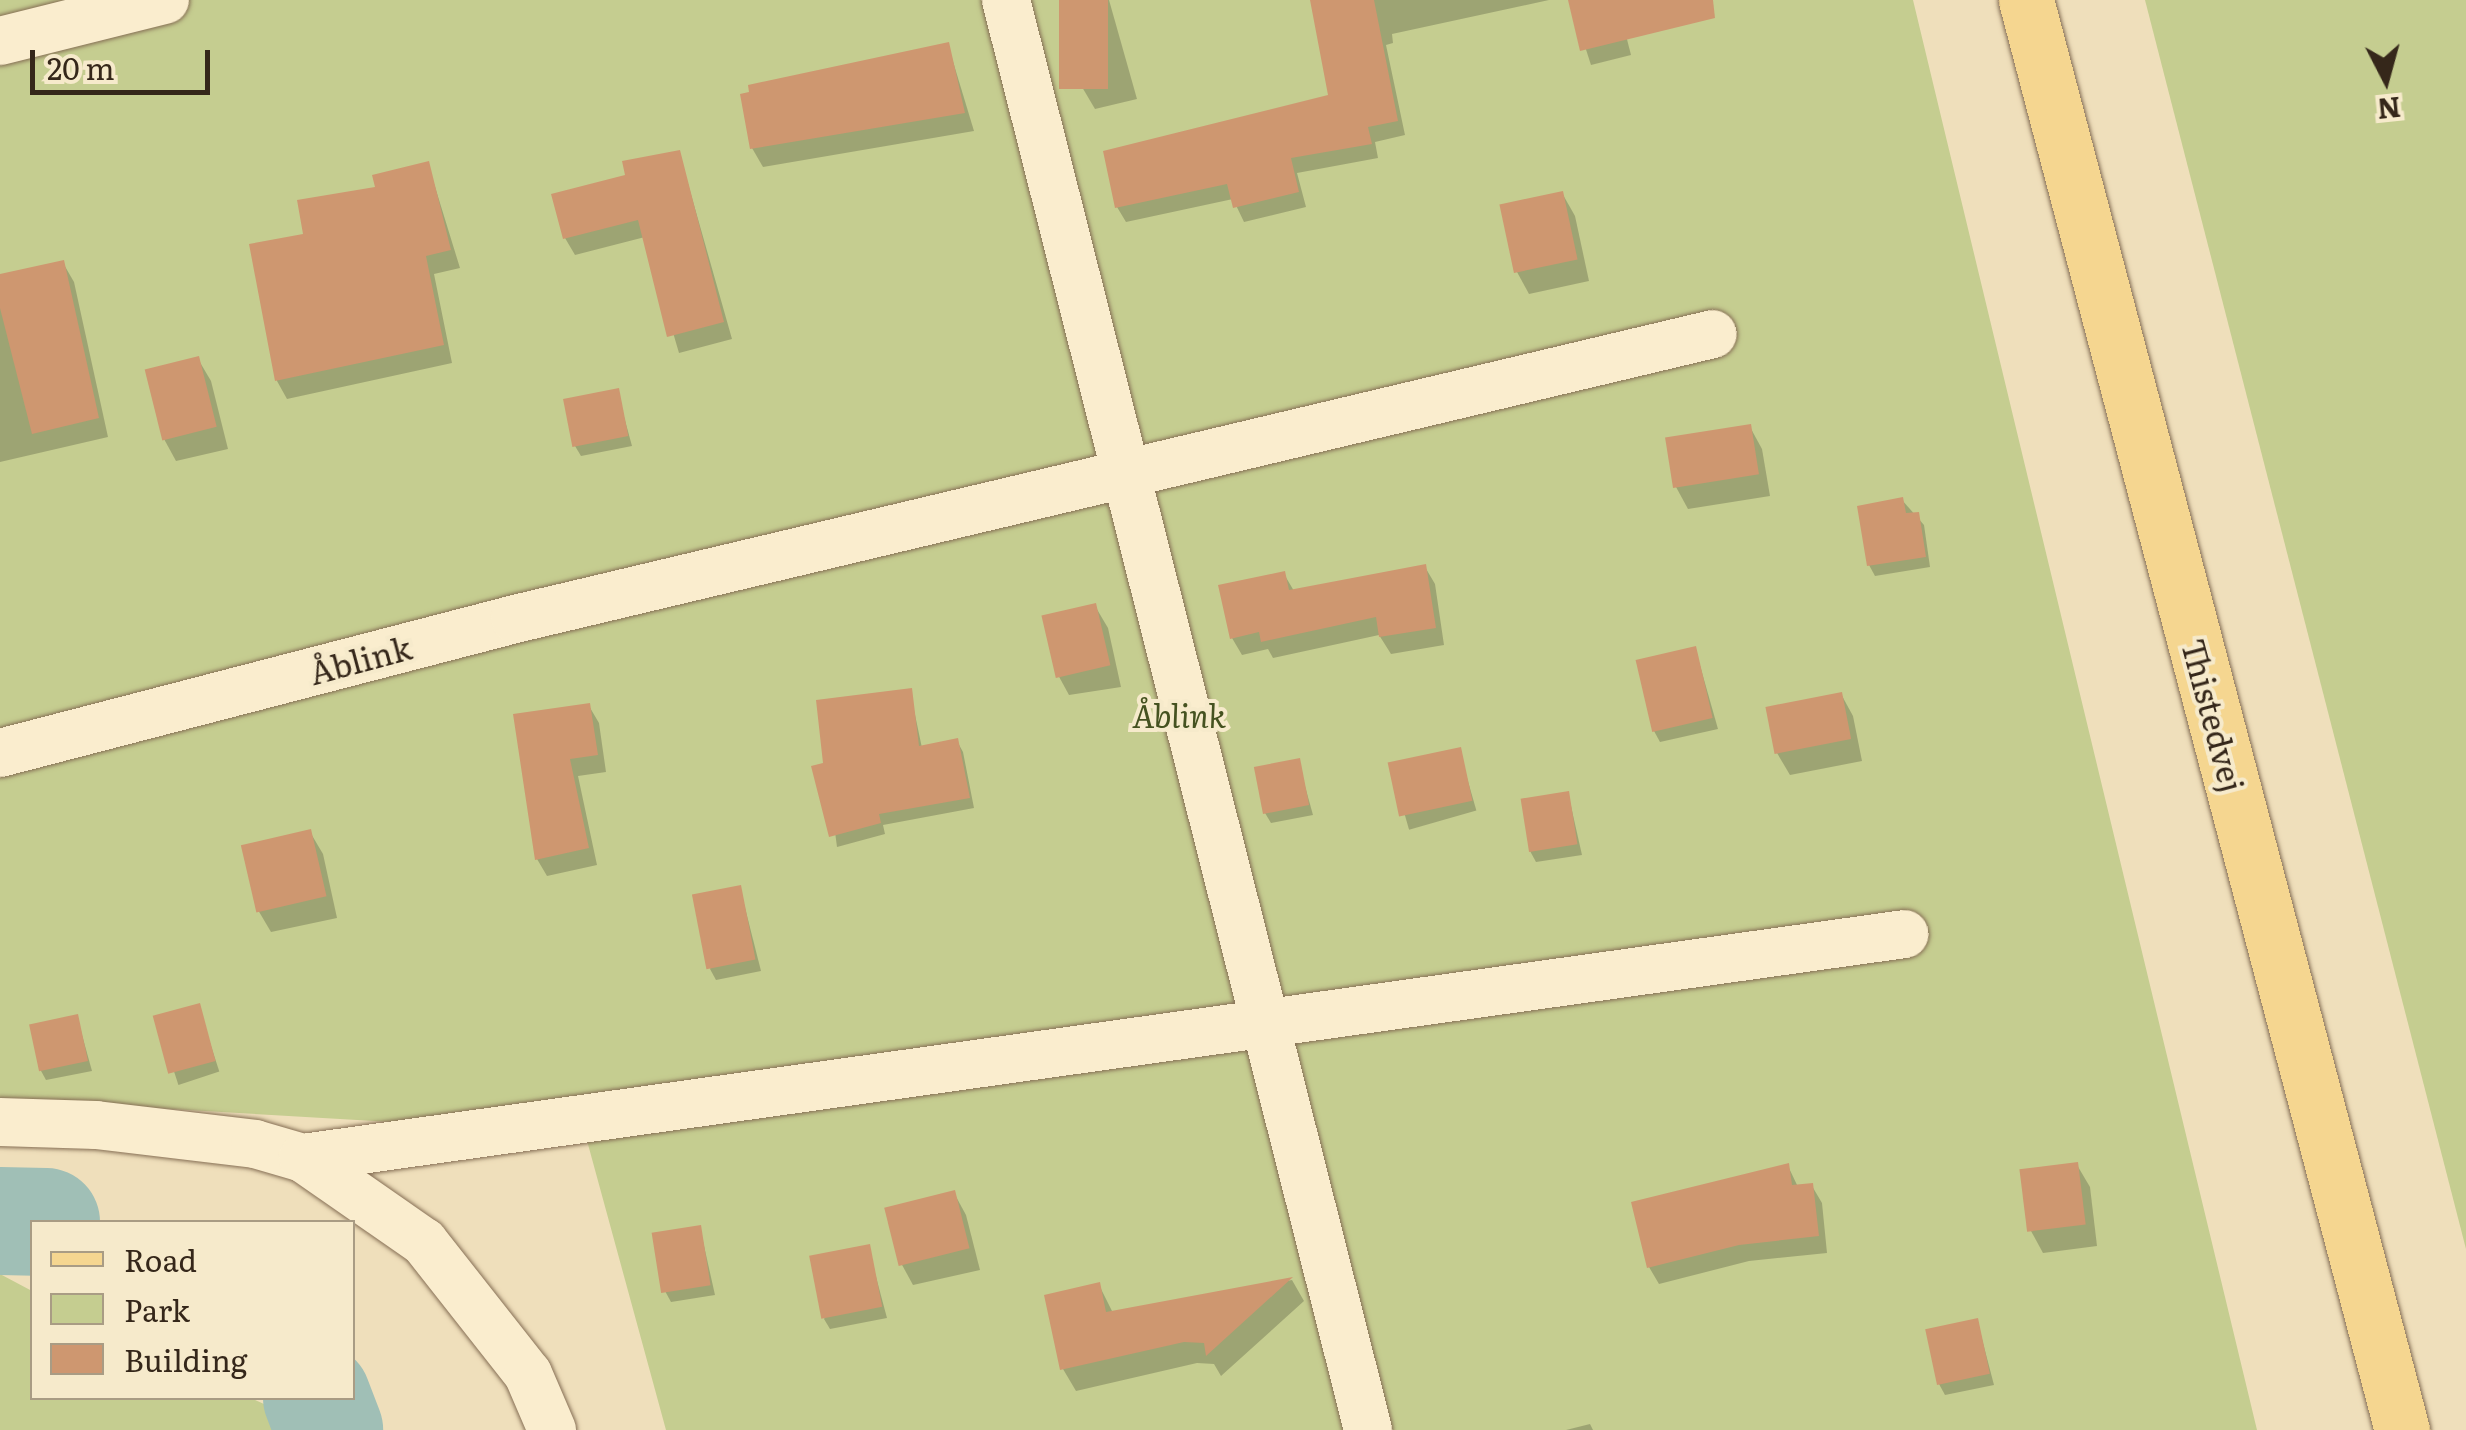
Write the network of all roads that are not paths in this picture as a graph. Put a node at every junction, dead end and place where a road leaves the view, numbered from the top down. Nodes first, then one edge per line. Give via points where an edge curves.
1 (165, 0) edge
2 (1006, 0) edge
3 (2026, 0) edge
4 (0, 42) edge
5 (1713, 334) dead end
6 (1130, 469) junction
7 (0, 753) edge
8 (1904, 934) dead end
9 (1260, 1022) junction
10 (0, 1122) edge
11 (304, 1158) junction
12 (552, 1430) edge
13 (1368, 1430) edge
14 (2402, 1430) edge

1 - 4 street
2 - 6 street
3 - 14 main road, Thistedvej
5 - 6 street, Åblink
6 - 7 street, Åblink
6 - 9 street
8 - 9 street
9 - 11 street
9 - 13 street
10 - 11 street via 116,1127 255,1144
11 - 12 street via 424,1242 528,1374

